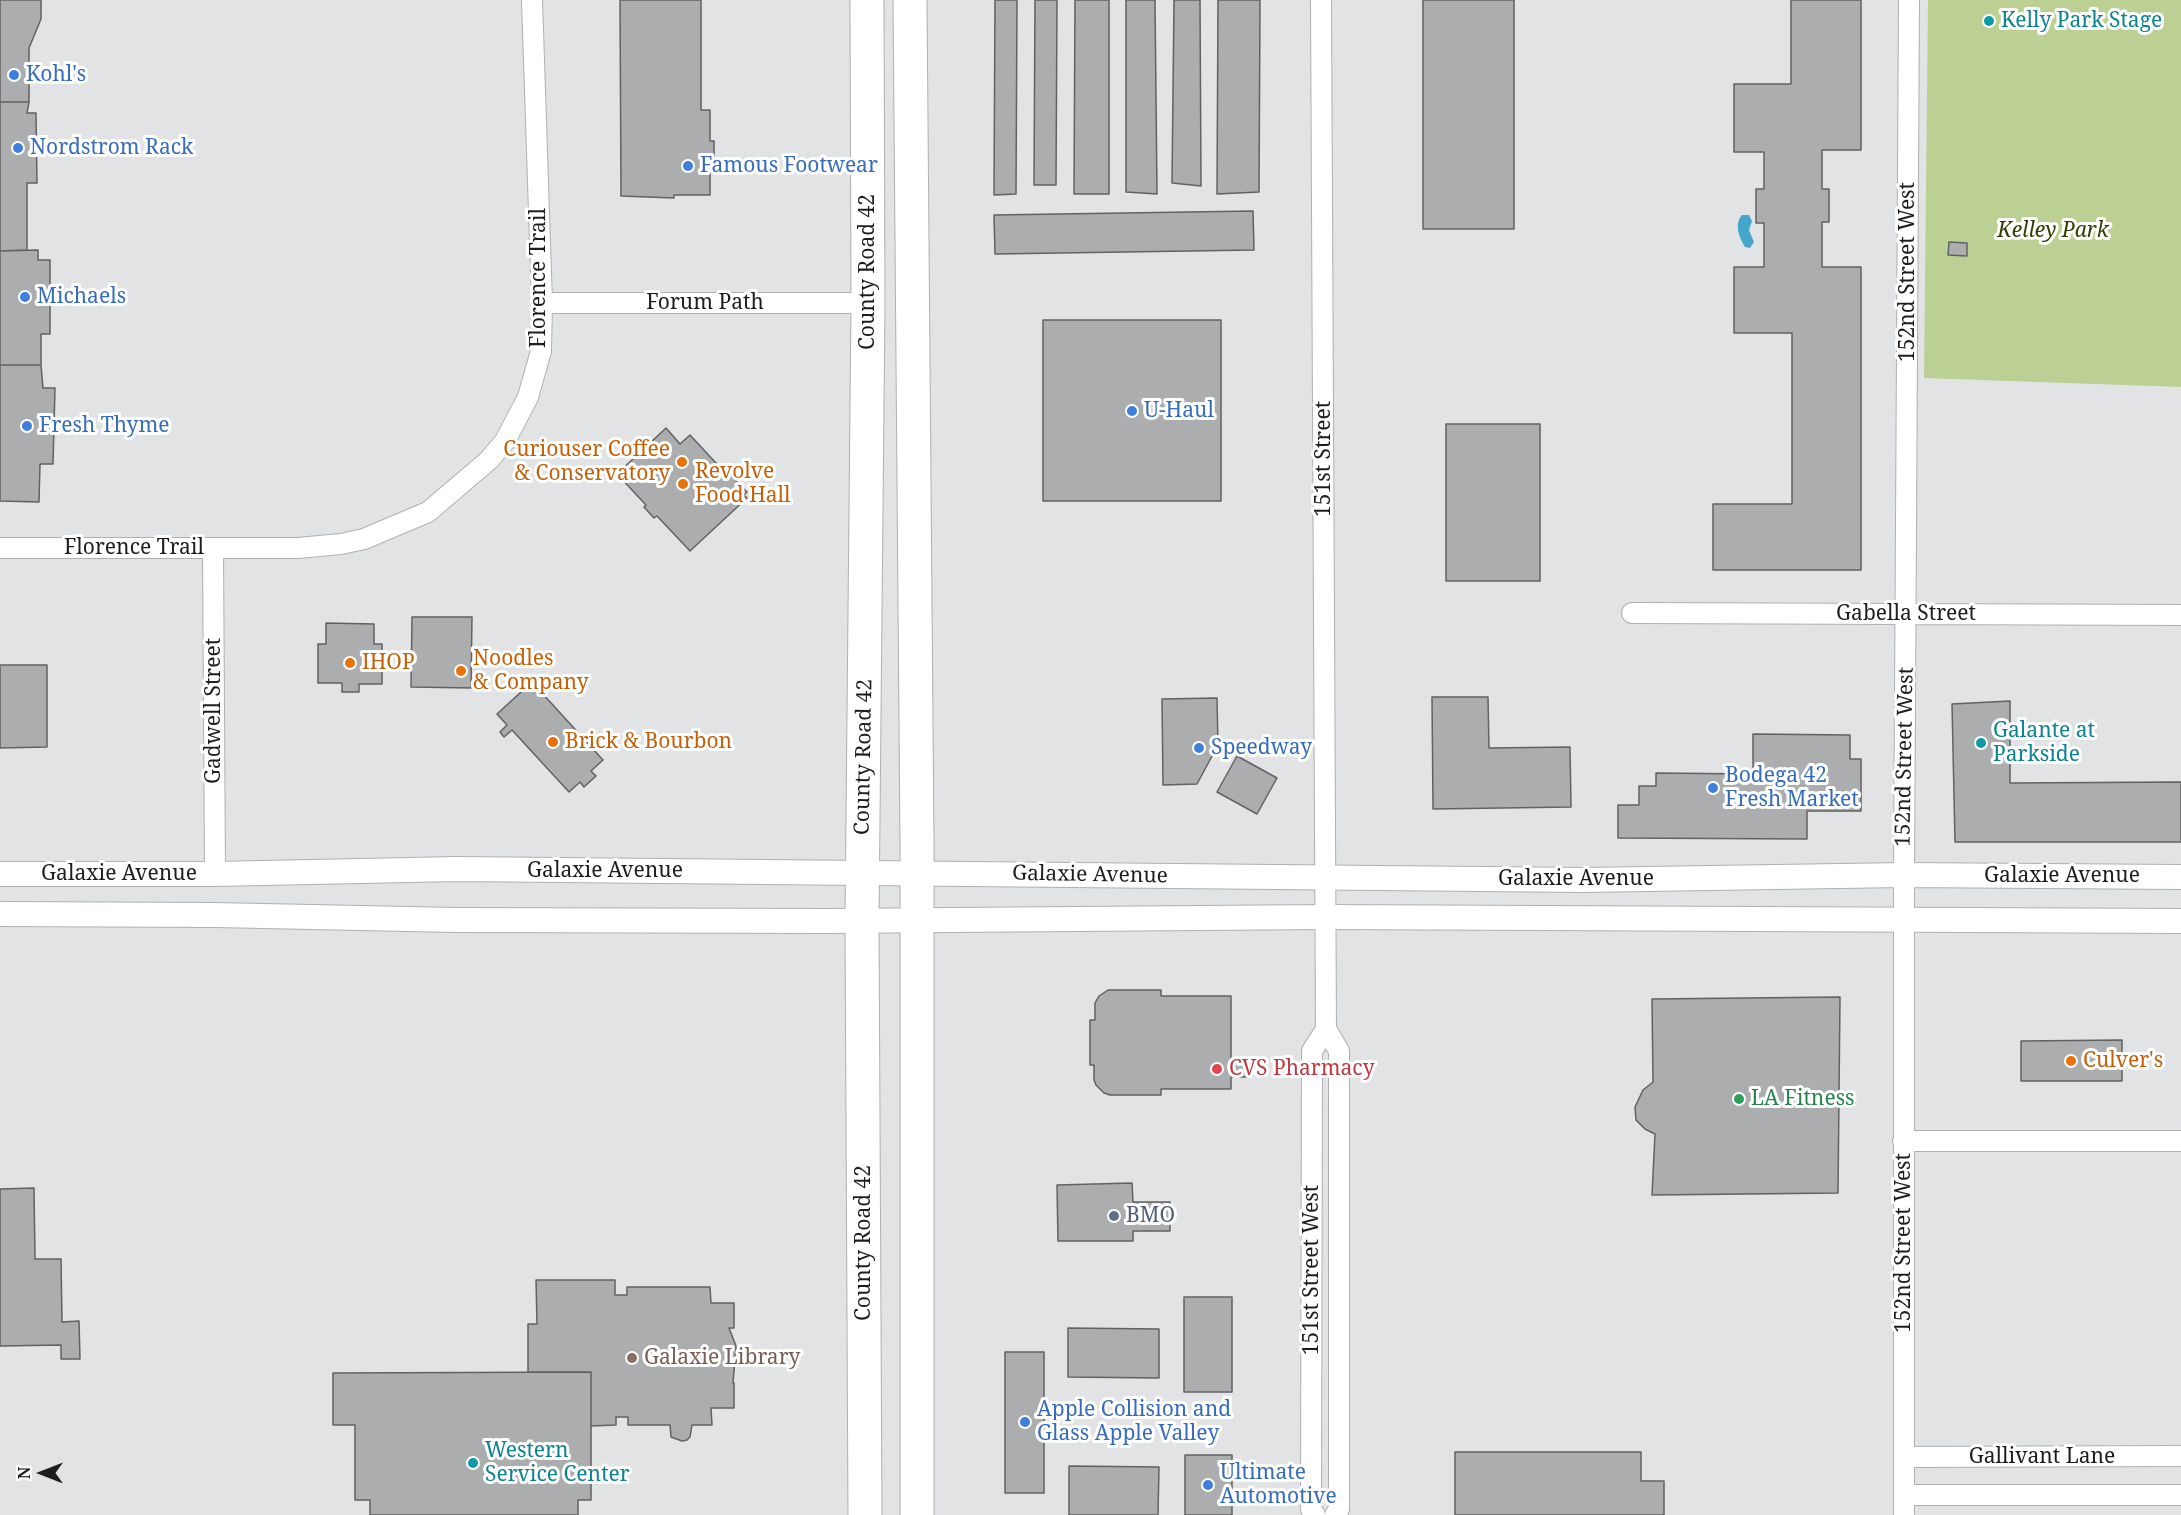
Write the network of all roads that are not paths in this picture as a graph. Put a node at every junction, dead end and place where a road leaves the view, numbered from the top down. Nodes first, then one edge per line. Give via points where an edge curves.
1 (532, 0) edge
2 (867, 0) edge
3 (910, 0) edge
4 (1321, 0) edge
5 (1909, 0) edge
6 (542, 303) junction
7 (868, 303) junction
8 (0, 548) edge
9 (213, 548) junction
10 (1632, 613) dead end
11 (1907, 615) junction
12 (2181, 615) edge
13 (863, 871) junction
14 (917, 872) junction
15 (0, 874) edge
16 (214, 874) junction
17 (1904, 875) junction
18 (2181, 877) edge
19 (1325, 878) junction
20 (0, 914) edge
21 (1326, 917) junction
22 (917, 919) junction
23 (1904, 919) junction
24 (862, 921) junction
25 (2181, 921) edge
26 (1326, 1029) junction
27 (1903, 1141) junction
28 (2181, 1141) edge
29 (2181, 1456) edge
30 (1904, 1457) junction
31 (2181, 1495) edge
32 (1904, 1505) edge
33 (865, 1515) edge
34 (917, 1515) edge
35 (1315, 1515) edge
36 (1335, 1515) edge

1 - 6 street, Florence Trail
2 - 7 highway, County Road 42
3 - 14 highway, County Road 42
4 - 19 street, 151st Street
5 - 11 street, 152nd Street West
6 - 7 street, Forum Path
6 - 9 street, Florence Trail via 540,351 528,397 516,420 489,460 428,512 341,544
7 - 13 highway, County Road 42
8 - 9 street, Florence Trail
9 - 16 street, Gadwell Street
10 - 11 street, Gabella Street
11 - 12 street, Gabella Street
11 - 17 street, 152nd Street West
13 - 14 street, Galaxie Avenue
13 - 16 street, Galaxie Avenue via 457,869
13 - 24 highway, County Road 42
14 - 19 street, Galaxie Avenue
14 - 22 highway, County Road 42
15 - 16 street, Galaxie Avenue
17 - 18 street, Galaxie Avenue
17 - 19 street, Galaxie Avenue via 1583,880
17 - 23 street, 152nd Street West
19 - 21 street, 151st Street
20 - 24 street, Galaxie Avenue
21 - 22 street, Galaxie Avenue
21 - 23 street, Galaxie Avenue
21 - 26 street, 151st Street West
22 - 24 street, Galaxie Avenue
22 - 34 highway, County Road 42
23 - 25 street, Galaxie Avenue
23 - 27 street, 152nd Street West
24 - 33 highway, County Road 42
26 - 35 street, 151st Street West via 1312,1051 1311,1509
26 - 36 street, 151st Street West via 1339,1051 1339,1509
27 - 28 street
27 - 30 street, 152nd Street West
29 - 30 street, Gallivant Lane
30 - 32 street, 152nd Street West
31 - 32 street, Gallivant Lane

